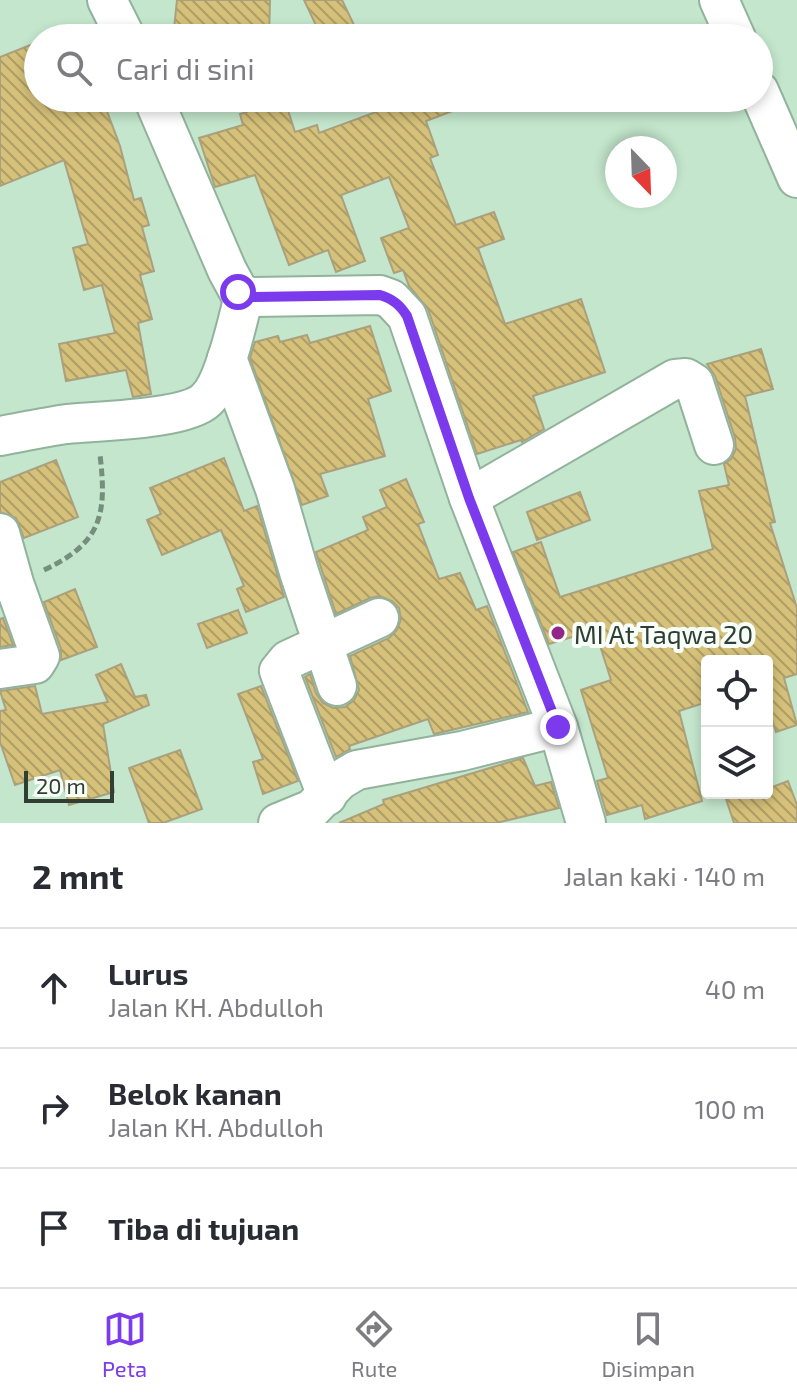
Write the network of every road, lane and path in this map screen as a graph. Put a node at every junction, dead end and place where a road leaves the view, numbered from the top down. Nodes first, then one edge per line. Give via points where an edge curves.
1 (107, 0) edge
2 (719, 0) edge
3 (119, 24) edge
4 (730, 24) edge
5 (159, 112) edge
6 (768, 112) edge
7 (797, 178) edge
8 (244, 296) junction
9 (227, 358) junction
10 (96, 423) junction
11 (0, 436) edge
12 (714, 445) dead end
13 (469, 498) junction
14 (0, 533) edge
15 (14, 583) junction
16 (379, 618) dead end
17 (323, 642) junction
18 (0, 669) edge
19 (337, 686) dead end
20 (558, 727) junction
21 (327, 796) junction
22 (278, 823) edge
23 (586, 823) edge

1 - 3 street
2 - 4 street
5 - 8 street via 227,270
6 - 7 street
8 - 9 street
8 - 13 street via 380,295 398,304 407,316
9 - 10 street via 211,394 198,406
9 - 17 street
10 - 11 street
10 - 15 path via 103,484 97,527 61,562
12 - 13 street via 694,383 675,379
13 - 20 street
14 - 15 street
15 - 18 street via 40,656 35,664
16 - 17 street
17 - 19 street
17 - 21 street via 288,660 279,671
20 - 21 street via 357,770
20 - 23 street
21 - 22 street via 312,809

